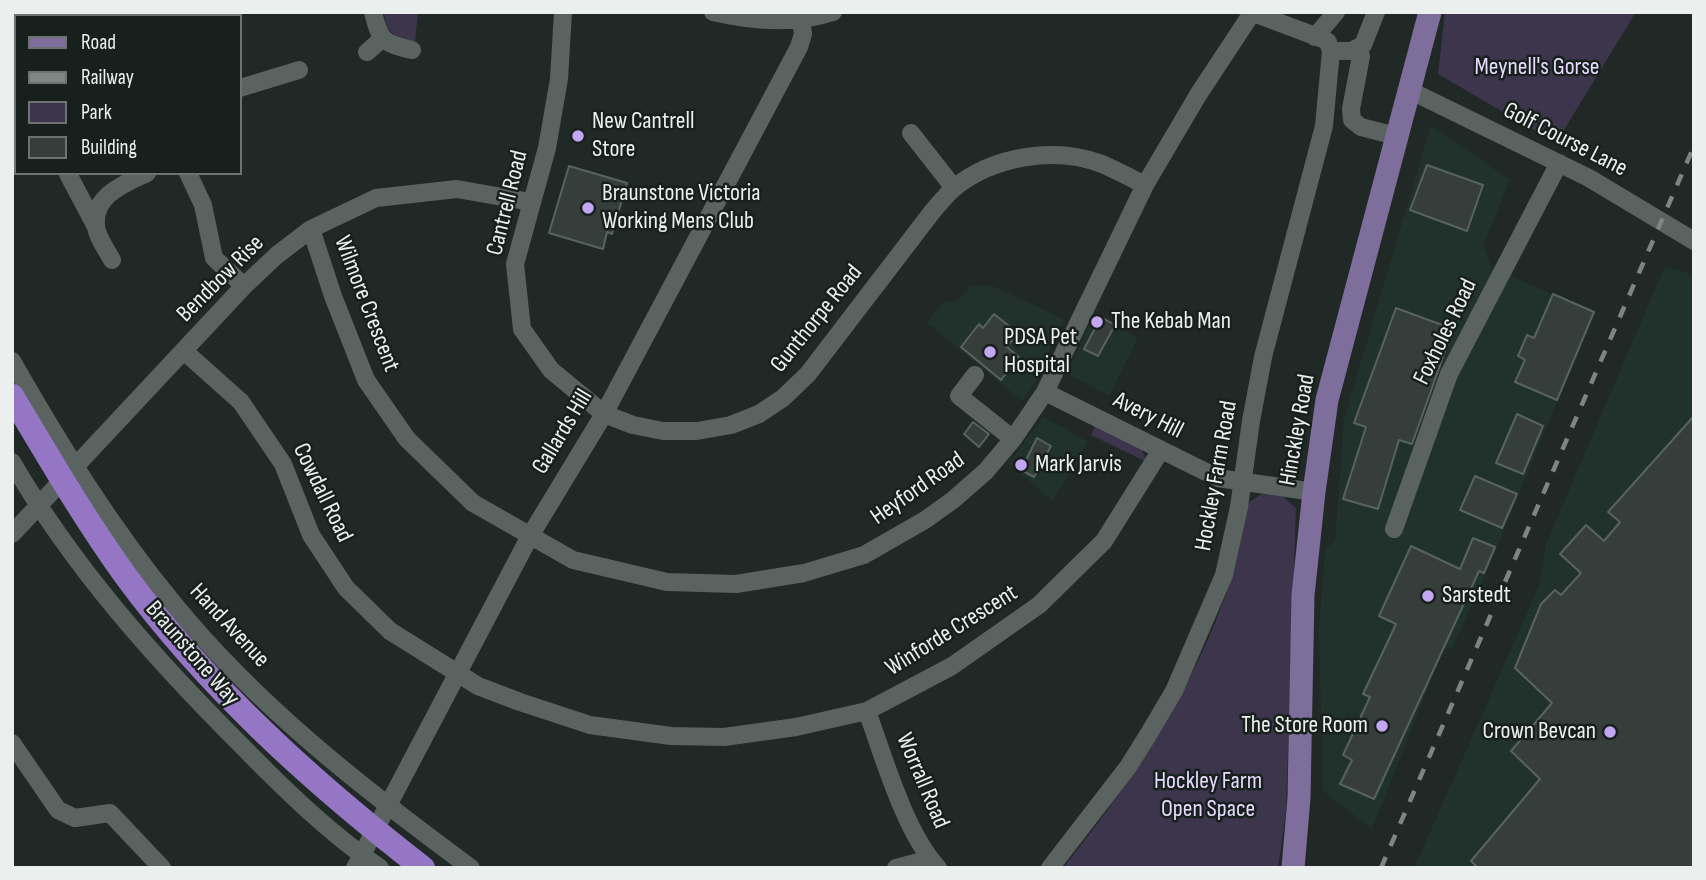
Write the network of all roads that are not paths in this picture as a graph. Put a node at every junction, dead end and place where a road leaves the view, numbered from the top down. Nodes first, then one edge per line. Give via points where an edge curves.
1 (373, 12) edge
2 (563, 12) edge
3 (713, 12) edge
4 (833, 12) edge
5 (1252, 12) edge
6 (1336, 12) edge
7 (1376, 12) edge
8 (1427, 13) edge
9 (801, 19) junction
10 (1315, 37) junction
11 (382, 38) junction
12 (1358, 49) junction
13 (412, 50) dead end
14 (1331, 51) junction
15 (367, 52) dead end
16 (299, 70) dead end
17 (242, 87) edge
18 (1409, 90) junction
19 (911, 133) dead end
20 (1396, 136) junction
21 (1559, 163) junction
22 (69, 175) edge
23 (143, 175) edge
24 (189, 175) edge
25 (1145, 185) junction
26 (954, 188) junction
27 (531, 202) junction
28 (96, 225) junction
29 (311, 229) junction
30 (1694, 241) edge
31 (112, 260) dead end
32 (244, 286) junction
33 (184, 351) junction
34 (12, 361) edge
35 (975, 375) dead end
36 (1045, 392) junction
37 (12, 396) edge
38 (604, 414) junction
39 (1013, 439) junction
40 (53, 447) junction
41 (1161, 450) junction
42 (12, 462) edge
43 (1243, 483) junction
44 (1314, 492) junction
45 (1394, 529) dead end
46 (12, 534) edge
47 (530, 536) junction
48 (457, 672) junction
49 (867, 711) junction
50 (12, 743) edge
51 (364, 861) edge
52 (934, 863) edge
53 (162, 868) edge
54 (423, 868) edge
55 (471, 868) edge
56 (896, 868) edge
57 (1050, 868) edge
58 (1293, 868) edge

1 - 11 street
2 - 27 street, Cantrell Road via 559,79 547,148
3 - 9 street via 765,20
4 - 9 street
5 - 10 street
5 - 25 street, Heyford Road
6 - 10 street
7 - 12 street
8 - 18 main road, Hinckley Road
9 - 38 street, Gallards Hill via 799,47
10 - 14 street via 1328,42
11 - 13 street
11 - 15 street
12 - 14 street
12 - 20 street via 1361,56 1350,109 1352,120 1361,127
14 - 43 street, Hockley Farm Road via 1324,125 1263,356
16 - 17 street
18 - 20 main road, Hinckley Road
18 - 21 street, Golf Course Lane
19 - 26 street
20 - 44 main road, Hinckley Road via 1327,400
21 - 30 street, Golf Course Lane
21 - 45 street, Foxholes Road via 1449,374
22 - 28 street
23 - 28 street via 106,197
24 - 32 street via 203,205 214,258
25 - 26 street, Gunthorpe Road via 1100,164 1047,155 1018,158 983,170
25 - 36 street, Heyford Road
26 - 38 street, Gunthorpe Road via 808,374 759,414 697,431 663,431
27 - 29 street, Bendbow Rise via 457,189 376,198
27 - 38 street, Cantrell Road via 515,264 522,329 551,370
28 - 31 street
29 - 32 street, Bendbow Rise
29 - 47 street, Wilmore Crescent via 366,380 407,439 473,503
32 - 33 street, Bendbow Rise
33 - 46 street, Bendbow Rise
33 - 48 street, Cowdall Road via 248,412 283,464 311,535 346,588 390,631
34 - 40 street, Hand Avenue
35 - 39 street via 959,396
36 - 39 street, Heyford Road
36 - 41 street, Avery Hill
37 - 40 highway, Braunstone Way
38 - 47 street, Gallards Hill
39 - 47 street, Heyford Road via 953,500 907,531 863,555 804,573 736,584 667,582 573,560
40 - 54 highway, Braunstone Way via 84,515 141,596 225,693 313,779
40 - 55 street, Hand Avenue via 80,473 174,605 211,645 316,748
41 - 43 street, Avery Hill via 1218,478
41 - 49 street, Winforde Crescent via 1104,541 1039,605 952,666
42 - 51 street via 121,618 203,708
43 - 44 street, Avery Hill
43 - 57 street, Hockley Farm Road via 1224,575 1174,691 1128,767
44 - 58 main road, Hinckley Road via 1303,595
47 - 48 street, Gallards Hill
48 - 49 street, Winforde Crescent via 520,702 590,725 671,736 748,734
48 - 51 street, Gallards Hill
49 - 52 street, Worrall Road via 900,802
50 - 53 street via 58,810 75,818 110,813
52 - 56 street

